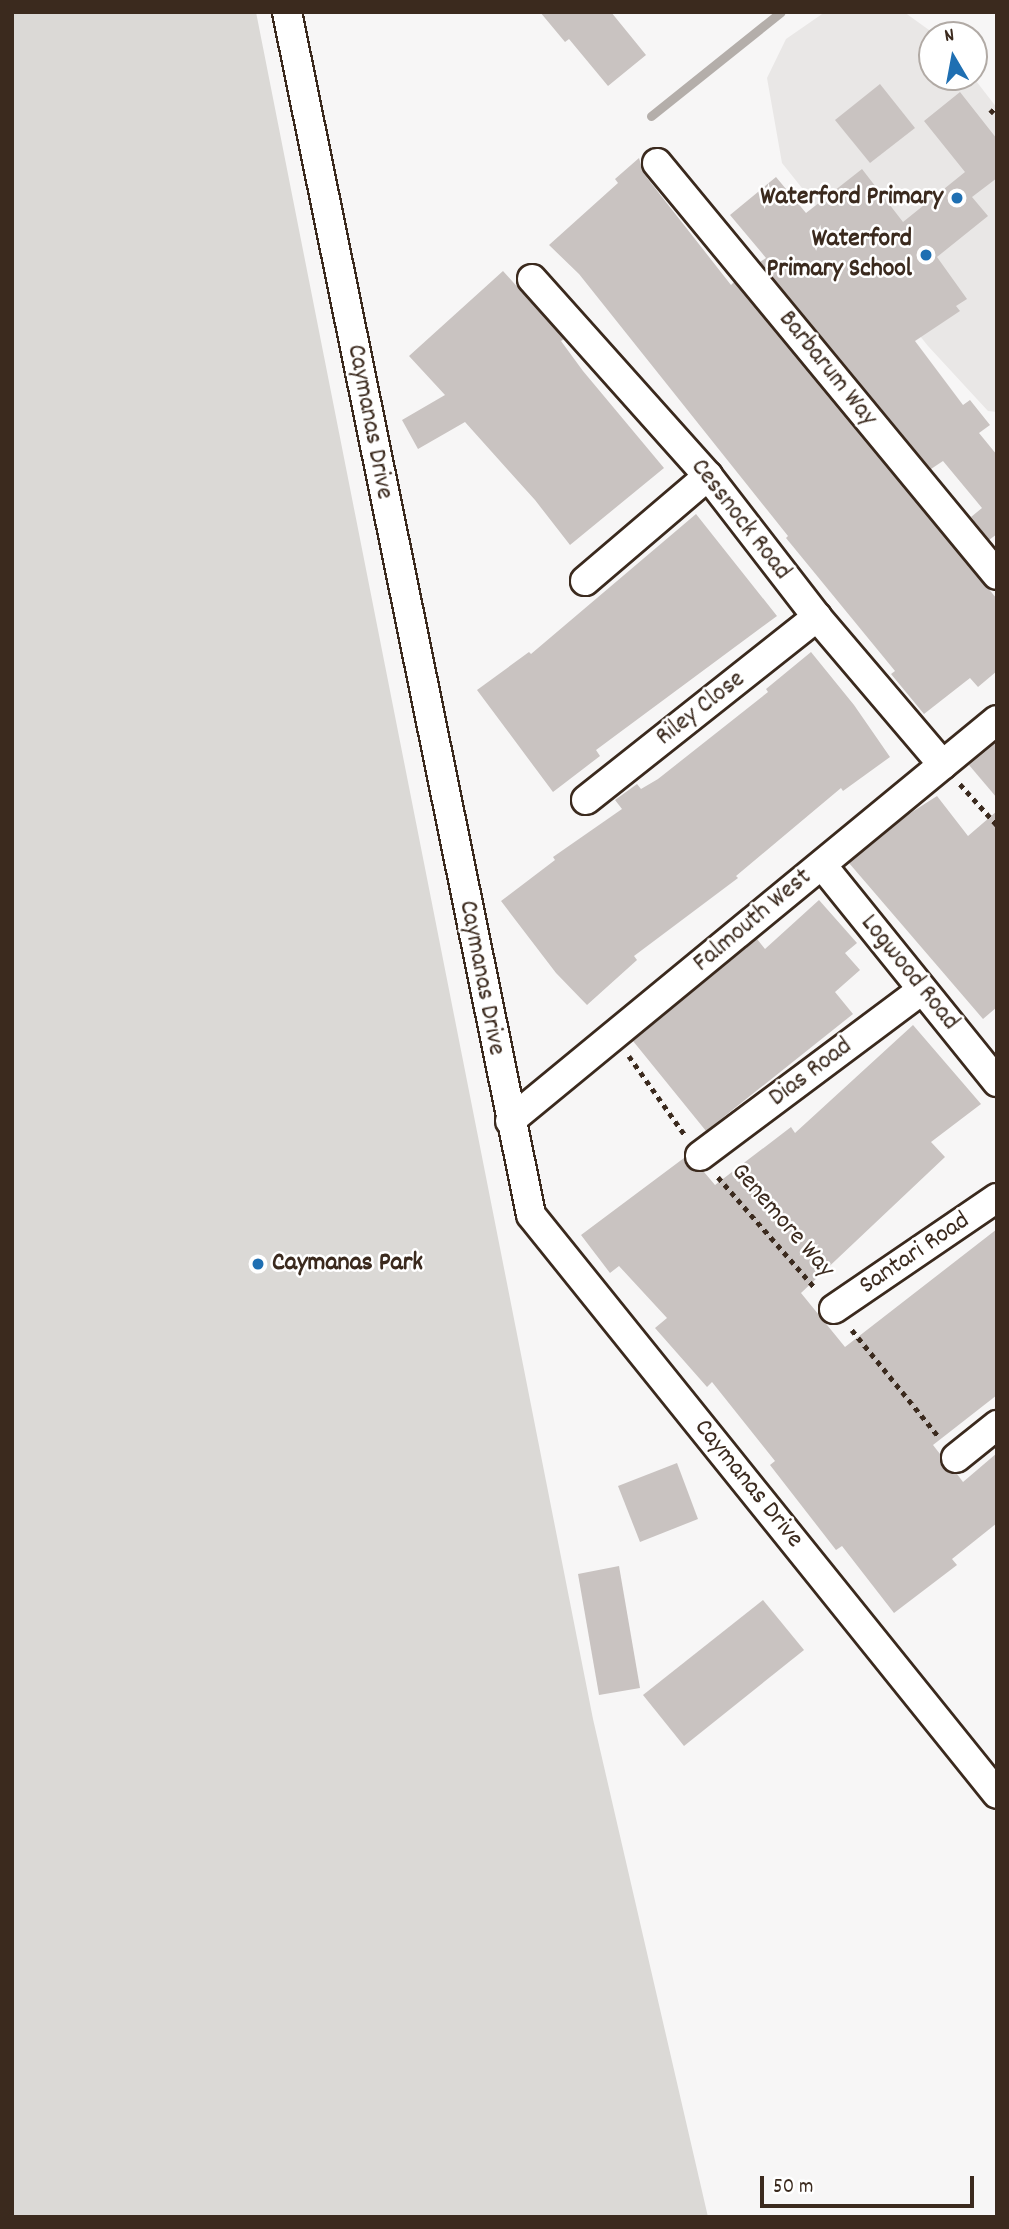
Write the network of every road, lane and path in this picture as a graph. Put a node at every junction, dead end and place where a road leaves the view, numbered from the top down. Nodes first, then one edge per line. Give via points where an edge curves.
1 (287, 12) edge
2 (997, 106) edge
3 (990, 113) dead end
4 (657, 163) dead end
5 (532, 279) dead end
6 (708, 476) junction
7 (997, 575) edge
8 (585, 581) dead end
9 (817, 617) junction
10 (997, 720) edge
11 (943, 765) junction
12 (586, 800) dead end
13 (997, 825) edge
14 (822, 865) junction
15 (922, 990) junction
16 (614, 1035) junction
17 (997, 1082) edge
18 (510, 1121) junction
19 (700, 1156) junction
20 (997, 1198) edge
21 (834, 1309) junction
22 (997, 1425) edge
23 (957, 1458) joint
24 (997, 1794) edge

1 - 18 street, Caymanas Drive
2 - 3 path
4 - 7 street, Barbarum Way
5 - 6 street, Cessnock Road
6 - 8 street
6 - 9 street, Cessnock Road
9 - 11 street, Cessnock Road
9 - 12 street, Riley Close
10 - 11 street, Falmouth West
11 - 13 path
11 - 14 street, Falmouth West
14 - 15 street, Logwood Road
14 - 16 street, Falmouth West
15 - 17 street, Logwood Road
15 - 19 street, Dias Road
16 - 18 street, Falmouth West
16 - 19 path, Genemore Way
18 - 24 street, Caymanas Drive via 531,1215
19 - 21 path, Genemore Way
20 - 21 street, Santari Road
21 - 23 path, Genemore Way
22 - 23 street

